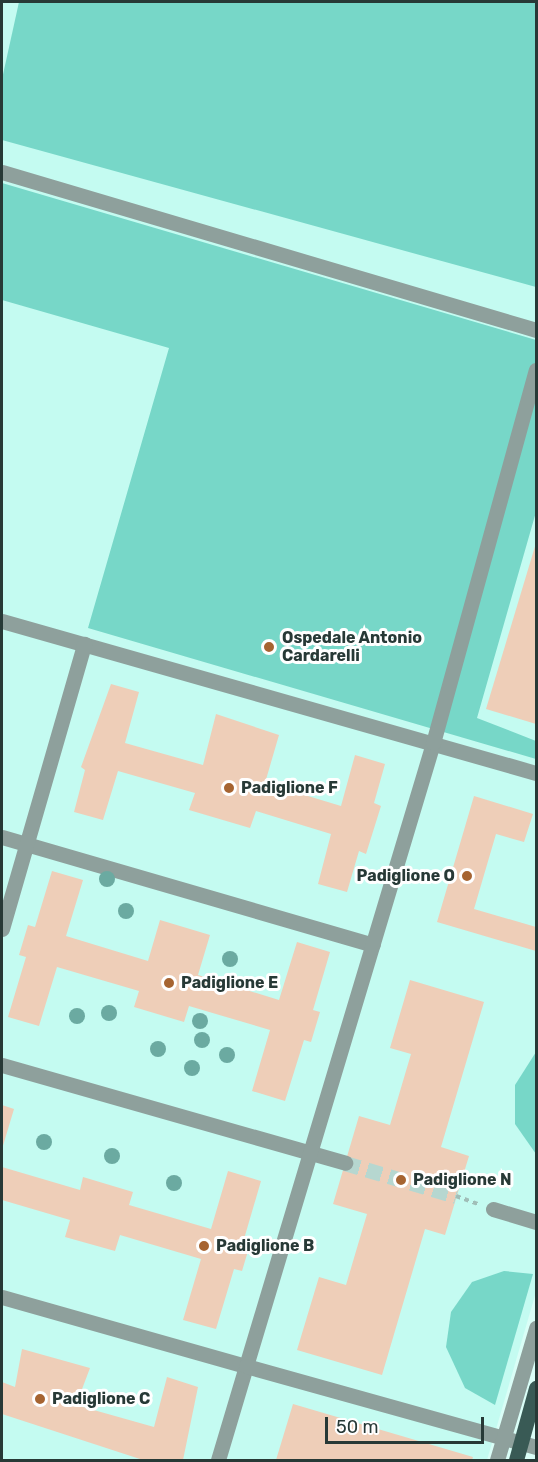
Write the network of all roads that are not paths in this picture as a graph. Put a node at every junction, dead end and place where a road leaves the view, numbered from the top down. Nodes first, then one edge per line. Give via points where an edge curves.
1 (2, 172) edge
2 (537, 330) edge
3 (537, 370) edge
4 (2, 621) edge
5 (84, 644) junction
6 (433, 743) junction
7 (537, 773) edge
8 (2, 837) edge
9 (26, 844) junction
10 (2, 929) edge
11 (373, 945) junction
12 (2, 1065) edge
13 (310, 1153) junction
14 (345, 1163) tunnel mouth
15 (493, 1209) dead end
16 (537, 1222) edge
17 (2, 1297) edge
18 (537, 1328) edge
19 (246, 1366) junction
20 (537, 1388) edge
21 (504, 1437) junction
22 (521, 1442) junction
23 (537, 1447) edge
24 (497, 1459) edge
25 (218, 1461) edge
26 (516, 1461) edge

1 - 2 street
3 - 6 street
4 - 5 street
5 - 6 street
5 - 9 street
6 - 7 street
6 - 11 street
8 - 9 street
9 - 10 street
9 - 11 street
11 - 13 street
12 - 13 street
13 - 14 street
13 - 19 street
15 - 16 street
17 - 19 street
18 - 21 street
19 - 21 street
19 - 25 street
20 - 22 main road
21 - 22 street
21 - 24 street
22 - 23 street
22 - 24 street
22 - 26 main road

